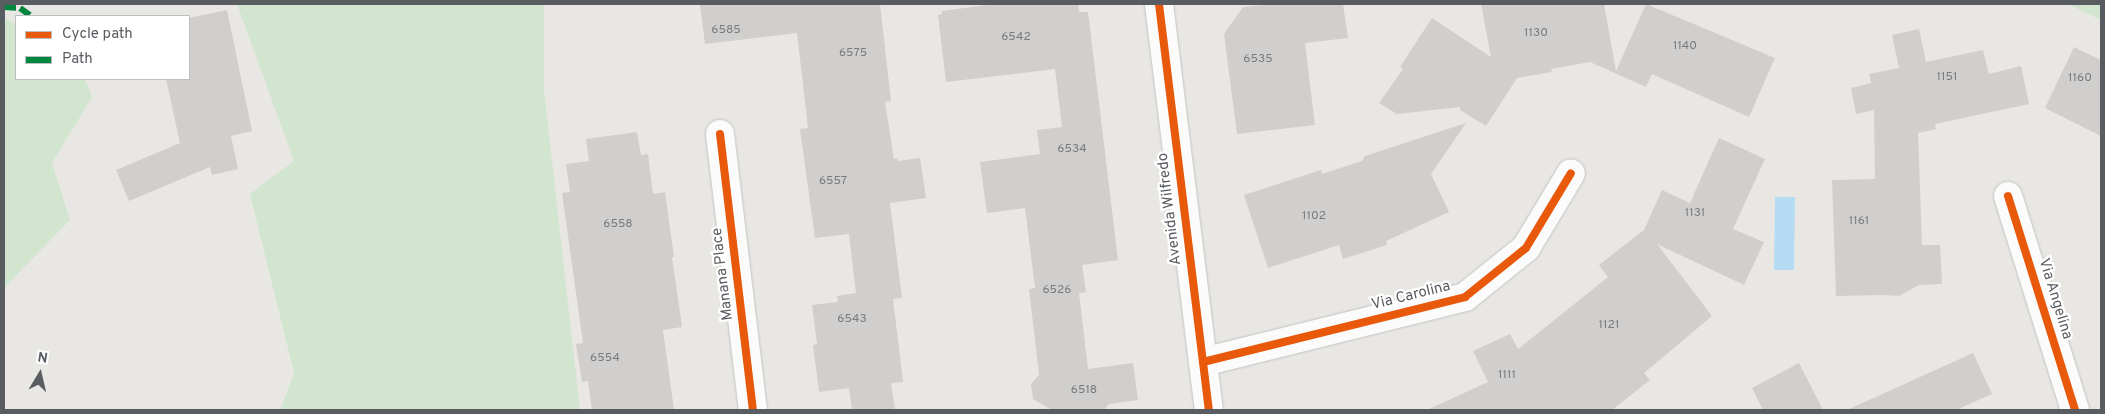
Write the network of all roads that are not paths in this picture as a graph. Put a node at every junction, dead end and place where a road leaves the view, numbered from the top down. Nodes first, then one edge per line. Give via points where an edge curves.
1 (1158, 4) edge
2 (720, 134) dead end
3 (1572, 173) dead end
4 (2008, 196) dead end
5 (1203, 362) junction
6 (753, 410) edge
7 (1210, 410) edge
8 (2075, 410) edge

1 - 5 street, Avenida Wilfredo
2 - 6 street, Manana Place
3 - 5 street, Via Carolina via 1526,248 1465,297
4 - 8 street, Via Angelina
5 - 7 street, Avenida Wilfredo

